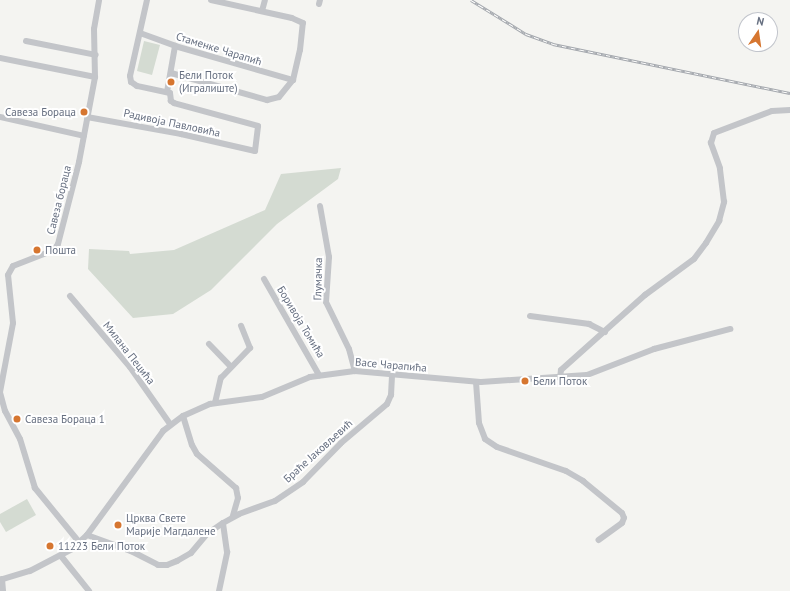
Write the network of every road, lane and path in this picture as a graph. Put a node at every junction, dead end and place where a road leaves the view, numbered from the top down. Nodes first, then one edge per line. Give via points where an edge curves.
1 (99, 0) edge
2 (147, 0) edge
3 (211, 0) edge
4 (265, 0) edge
5 (262, 11) junction
6 (140, 33) junction
7 (26, 41) dead end
8 (175, 46) junction
9 (96, 55) junction
10 (0, 58) edge
11 (171, 73) junction
12 (95, 77) junction
13 (293, 80) junction
14 (167, 92) junction
15 (790, 110) edge
16 (0, 117) edge
17 (87, 117) junction
18 (84, 136) junction
19 (320, 206) dead end
20 (264, 279) dead end
21 (70, 296) dead end
22 (530, 316) dead end
23 (241, 326) dead end
24 (730, 329) dead end
25 (606, 332) junction
26 (209, 344) dead end
27 (230, 366) junction
28 (355, 370) junction
29 (319, 375) junction
30 (392, 375) junction
31 (560, 378) junction
32 (476, 382) junction
33 (214, 403) junction
34 (183, 416) junction
35 (170, 424) junction
36 (233, 516) junction
37 (223, 523) junction
38 (87, 535) junction
39 (599, 540) dead end
40 (80, 542) junction
41 (61, 556) junction
42 (1, 579) edge
43 (3, 591) edge
44 (89, 591) edge
45 (219, 591) edge

1 - 9 street, Савеза бораца via 94,29
2 - 6 street
3 - 5 street
4 - 5 street
5 - 13 street via 303,22 298,64
6 - 8 street, Стаменке Чарапић
6 - 14 street via 131,80 137,86
7 - 9 street
8 - 11 street
8 - 13 street, Стаменке Чарапић
9 - 12 street, Савеза бораца
10 - 12 street
11 - 13 street via 267,100 279,97
11 - 14 street
12 - 17 street, Савеза бораца
14 - 17 street, Радивоја Павловића via 171,94 172,102 259,127 255,150 252,152 181,134
15 - 25 street via 772,111 714,133 711,143 720,168 724,193 719,221 694,259 644,295
16 - 18 street
17 - 18 street, Савеза бораца
18 - 40 street, Савеза бораца via 56,248 9,270 7,280 13,329 0,392 4,411 20,439 36,492
19 - 28 street, Глумачка via 329,257 326,302 349,349
20 - 29 street, Боривоја Томића
21 - 35 street, Милана Пецића via 130,367
22 - 25 street via 589,324
23 - 27 street via 250,348
24 - 31 street, Васе Чарапића via 654,349 587,375
25 - 31 street via 561,370
26 - 27 street
27 - 33 street via 219,381
28 - 29 street, Васе Чарапића
28 - 30 street, Васе Чарапића
29 - 33 street, Васе Чарапића via 262,397
30 - 32 street, Васе Чарапића
30 - 36 street, Браће Јаковљевић via 391,395 387,404 303,482 275,501
31 - 32 street, Васе Чарапића
32 - 39 street via 480,423 485,439 497,447 570,473 622,513 622,523
33 - 34 street, Васе Чарапића
34 - 35 street, Васе Чарапића
34 - 36 street via 197,454 236,488 238,498
35 - 38 street, Васе Чарапића
36 - 37 street, Браће Јаковљевић
37 - 38 street, Браће Јаковљевић via 207,534 191,553 165,566
37 - 45 street via 227,552
38 - 40 street, Васе Чарапића
40 - 41 street, Васе Чарапића
41 - 42 street, Васе Чарапића via 30,571
41 - 44 street
42 - 43 street

